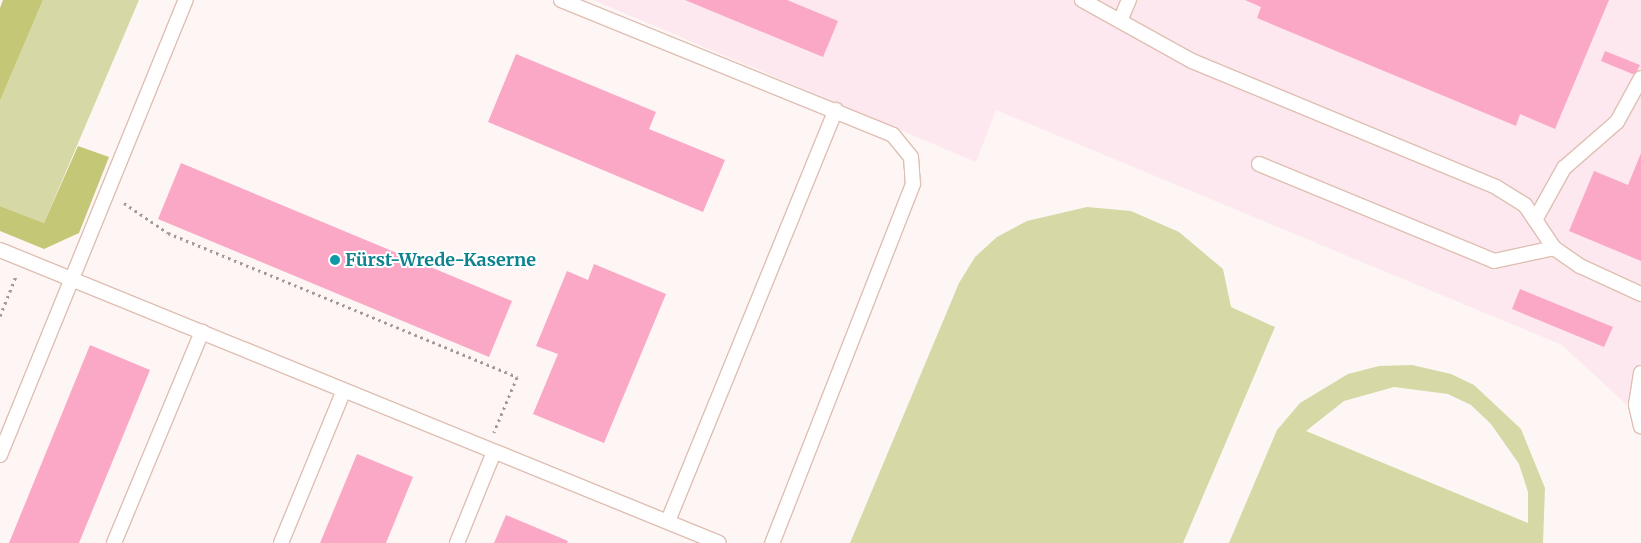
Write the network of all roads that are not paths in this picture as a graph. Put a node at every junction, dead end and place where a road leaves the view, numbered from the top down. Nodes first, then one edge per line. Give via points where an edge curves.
1 (186, 0) edge
2 (561, 0) edge
3 (1082, 0) edge
4 (1129, 0) edge
5 (1120, 21) junction
6 (1641, 78) edge
7 (836, 110) junction
8 (1259, 164) dead end
9 (1535, 220) junction
10 (1554, 248) junction
11 (0, 250) edge
12 (73, 280) junction
13 (1641, 294) edge
14 (202, 332) junction
15 (1641, 373) edge
16 (344, 390) junction
17 (1641, 426) edge
18 (491, 450) junction
19 (0, 455) edge
20 (668, 521) junction
21 (114, 543) edge
22 (281, 543) edge
23 (457, 543) edge
24 (720, 543) edge
25 (772, 543) edge

1 - 12 lane
2 - 7 lane
3 - 5 lane
4 - 5 lane
5 - 9 lane via 1192,62 1496,187 1525,205
6 - 9 lane via 1617,122 1564,168
7 - 20 lane
7 - 25 lane via 893,135 911,157 913,184
8 - 10 lane via 1494,261
9 - 10 lane
10 - 13 lane via 1580,266
11 - 12 lane
12 - 14 lane
12 - 19 lane
14 - 16 lane
14 - 21 lane
15 - 17 lane via 1636,406
16 - 18 lane
16 - 22 lane
18 - 20 lane
18 - 23 lane
20 - 24 lane

